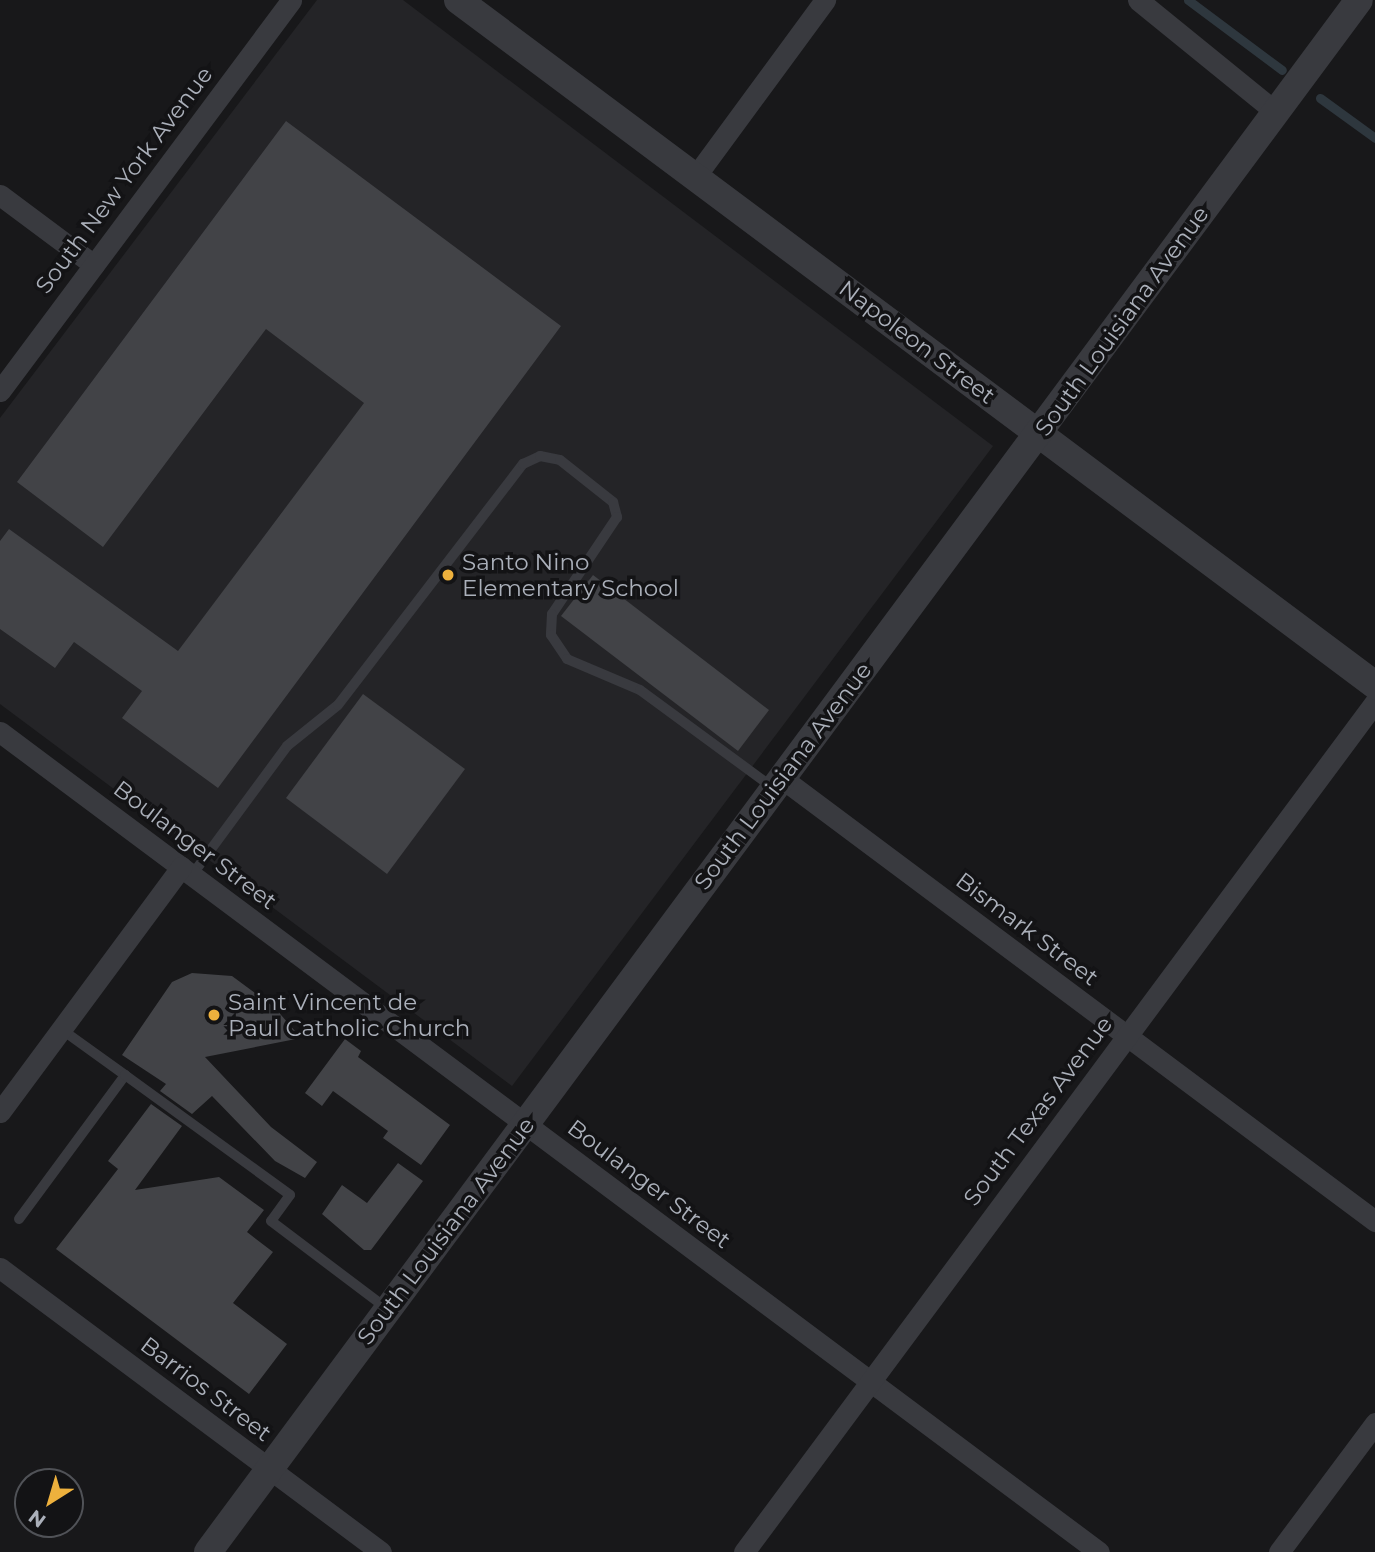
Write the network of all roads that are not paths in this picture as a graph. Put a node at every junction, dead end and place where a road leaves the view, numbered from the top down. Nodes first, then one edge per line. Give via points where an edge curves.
1 (291, 0) edge
2 (458, 0) edge
3 (825, 0) edge
4 (1138, 0) edge
5 (1359, 0) edge
6 (1276, 112) junction
7 (695, 177) junction
8 (0, 195) edge
9 (94, 265) junction
10 (0, 391) edge
11 (1039, 434) junction
12 (1375, 685) edge
13 (1375, 702) edge
14 (0, 732) edge
15 (777, 783) junction
16 (187, 871) junction
17 (61, 1029) junction
18 (1127, 1036) junction
19 (125, 1075) junction
20 (0, 1112) edge
21 (526, 1124) junction
22 (19, 1219) dead end
23 (1375, 1221) edge
24 (0, 1268) edge
25 (389, 1309) junction
26 (870, 1382) junction
27 (1375, 1424) edge
28 (270, 1469) junction
29 (208, 1552) edge
30 (381, 1552) edge
31 (744, 1552) edge
32 (1099, 1552) edge
33 (1279, 1552) edge

1 - 9 street, South New York Avenue
2 - 7 street, Napoleon Street
3 - 7 street
4 - 6 street
5 - 6 street, South Louisiana Avenue
6 - 11 street, South Louisiana Avenue
7 - 11 street, Napoleon Street
8 - 9 street
9 - 10 street, South New York Avenue
11 - 12 street, Napoleon Street
11 - 15 street, South Louisiana Avenue
13 - 18 street, South Texas Avenue
14 - 16 street, Boulanger Street
15 - 16 lane via 640,690 567,659 551,635 552,614 617,517 613,502 560,460 540,456 523,464 338,705 287,746
15 - 18 street, Bismark Street
15 - 21 street, South Louisiana Avenue
16 - 17 street
16 - 21 street, Boulanger Street
17 - 19 lane
17 - 20 street
18 - 23 street, Bismark Street
18 - 26 street, South Texas Avenue
19 - 22 lane
19 - 25 lane via 290,1195 271,1221
21 - 25 street, South Louisiana Avenue
21 - 26 street, Boulanger Street
24 - 28 street, Barrios Street
25 - 28 street, South Louisiana Avenue
26 - 31 street, South Texas Avenue
26 - 32 street, Boulanger Street
27 - 33 street
28 - 29 street, South Louisiana Avenue
28 - 30 street, Barrios Street

